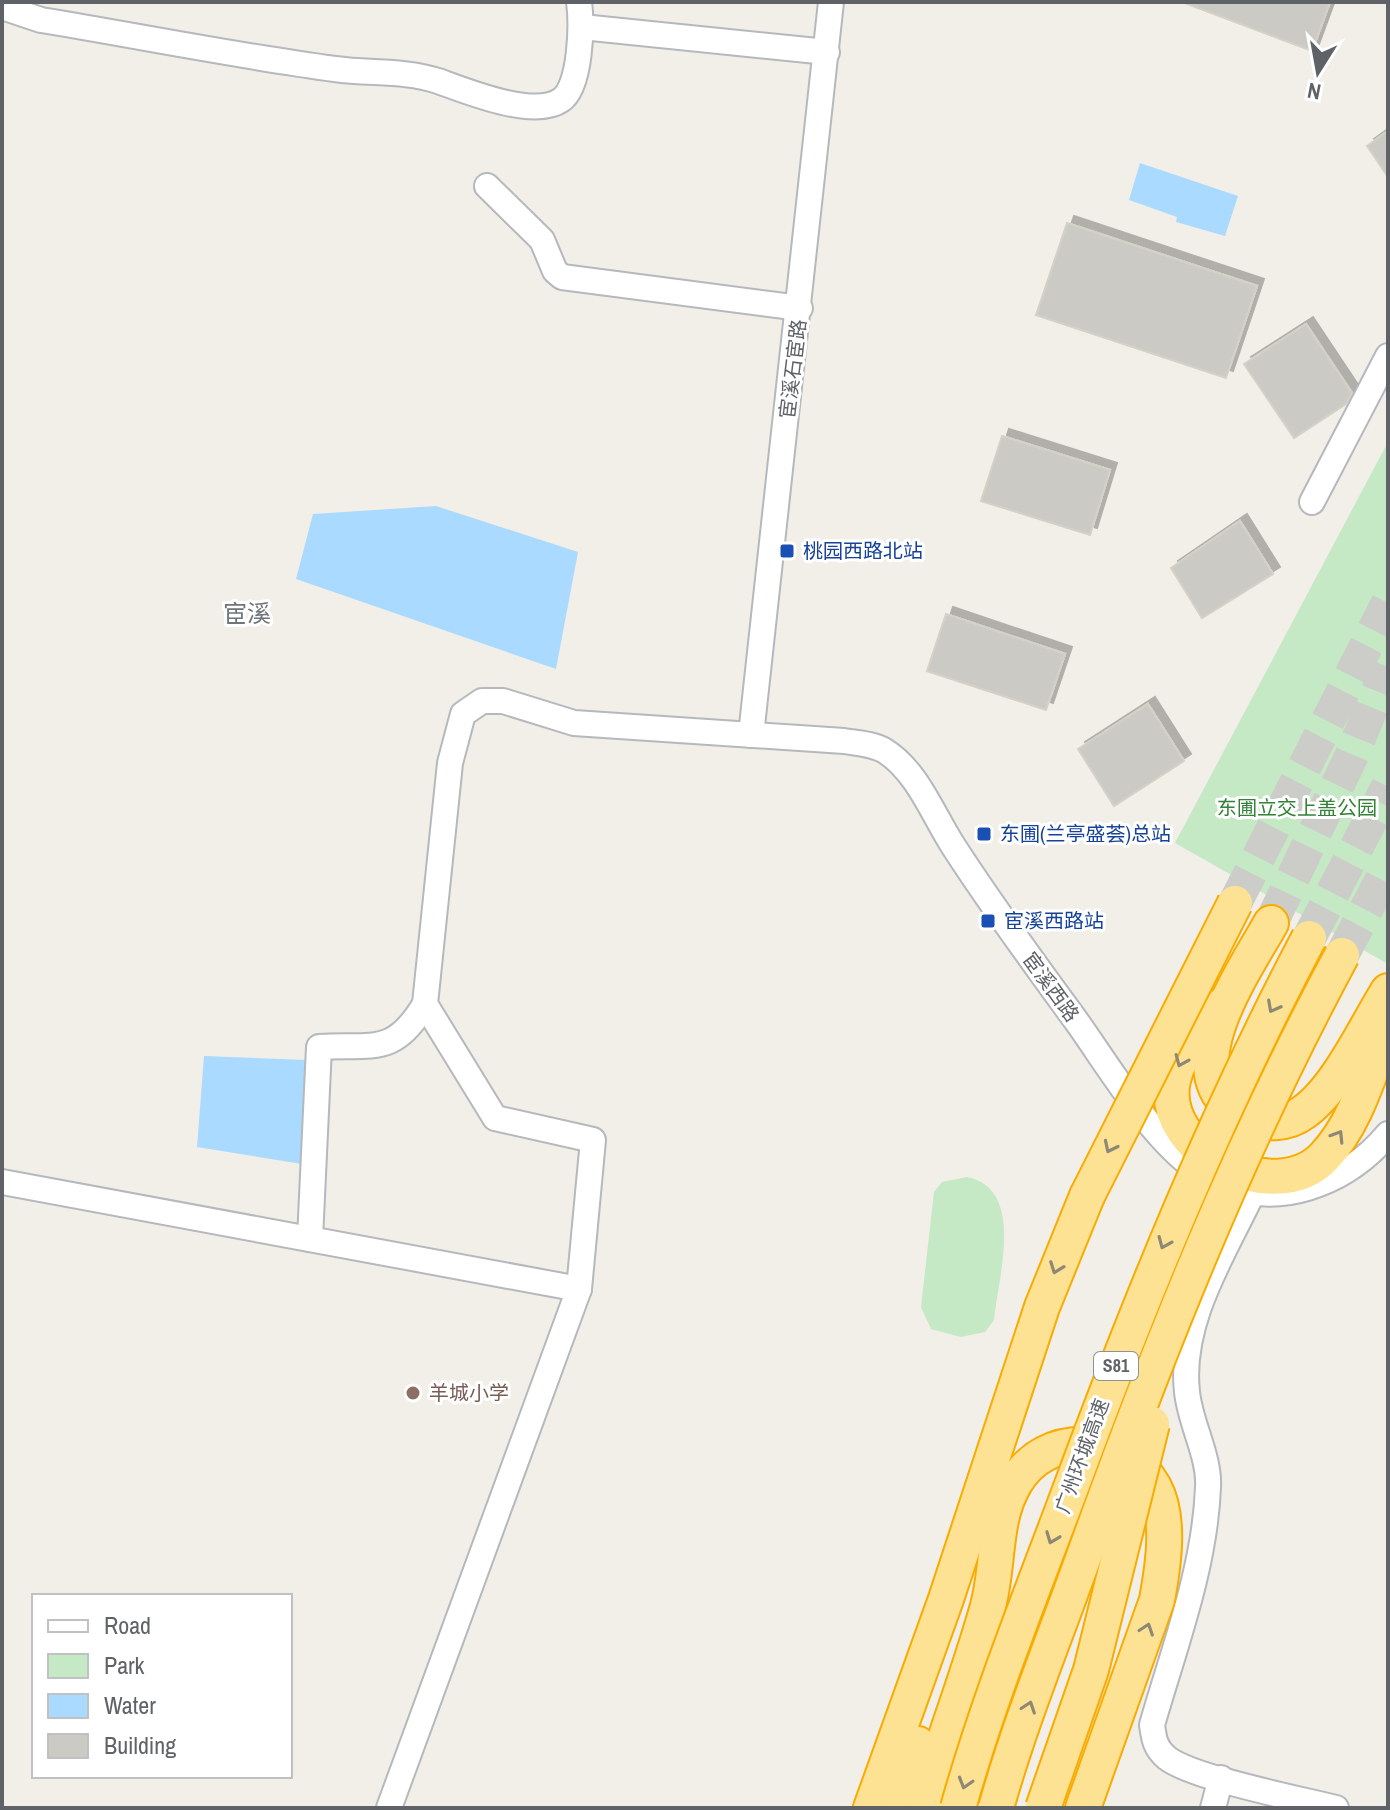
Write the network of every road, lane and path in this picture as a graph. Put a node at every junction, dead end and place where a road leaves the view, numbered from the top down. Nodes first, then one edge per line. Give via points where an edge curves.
1 (579, 2) edge
2 (831, 2) edge
3 (2, 7) edge
4 (582, 27) junction
5 (827, 52) junction
6 (487, 186) dead end
7 (800, 308) junction
8 (1388, 356) edge
9 (1312, 502) dead end
10 (751, 735) junction
11 (1235, 903) tunnel mouth
12 (1271, 923) tunnel mouth
13 (1309, 938) tunnel mouth
14 (1342, 955) tunnel mouth
15 (1388, 991) edge
16 (1228, 1000) junction
17 (425, 1004) junction
18 (1388, 1025) edge
19 (1388, 1134) edge
20 (2, 1182) edge
21 (1253, 1192) junction
22 (310, 1239) junction
23 (579, 1289) junction
24 (1183, 1294) junction
25 (1002, 1509) junction
26 (946, 1599) junction
27 (1130, 1680) junction
28 (1080, 1703) junction
29 (919, 1740) junction
30 (1221, 1778) junction
31 (389, 1808) edge
32 (871, 1808) edge
33 (898, 1808) edge
34 (923, 1808) edge
35 (958, 1808) edge
36 (996, 1808) edge
37 (1043, 1808) edge
38 (1059, 1808) edge
39 (1083, 1808) edge
40 (1105, 1808) edge
41 (1213, 1808) edge
42 (1336, 1808) edge

1 - 4 street
2 - 5 street, 宦溪石宦路
3 - 4 street via 41,20 337,70 413,73 480,97 536,106 561,100 571,90
4 - 5 street
5 - 7 street, 宦溪石宦路
6 - 7 street via 542,240 562,277
7 - 10 street, 宦溪石宦路
8 - 9 street
10 - 17 street, 宦溪西路 via 574,723 503,701 482,701 463,714 450,763
10 - 21 street, 宦溪西路 via 863,743 891,756 912,778 1000,917 1147,1117 1201,1172
11 -> 26 highway, bridge via 1087,1196 1042,1307
12 - 16 highway
13 -> 35 highway, 广州环城高速 / S81, bridge via 1257,1036 1159,1255 1005,1663
14 - 24 highway, 广州环城高速 / S81, bridge via 1283,1064
15 - 16 highway via 1326,1089 1294,1119 1271,1123 1234,1110 1220,1093 1211,1040
16 -> 18 highway via 1182,1054 1172,1082 1173,1102 1180,1125 1195,1145 1220,1162 1266,1176 1290,1178 1324,1157 1354,1108
17 - 22 street via 410,1029 391,1043 319,1047
17 - 23 street via 495,1118 593,1140
19 - 21 street, 宦溪西路 via 1332,1180 1281,1193
20 - 22 street
21 - 30 street via 1197,1310 1185,1360 1193,1425 1209,1483 1204,1537 1152,1725 1155,1745 1169,1759
22 - 23 street
23 - 31 street
24 - 28 highway, bridge
36 -> 24 highway, 广州环城高速 / S81, bridge via 1033,1694
27 -> 25 highway via 1163,1566 1161,1517 1155,1489 1144,1474 1103,1446 1057,1448 1024,1467
25 - 29 highway
25 - 34 highway via 988,1604
26 - 29 highway
26 - 32 highway
27 - 39 highway
27 - 40 highway
28 - 37 highway, bridge
28 - 38 highway, bridge
29 - 33 highway
30 - 41 street
30 - 42 street

